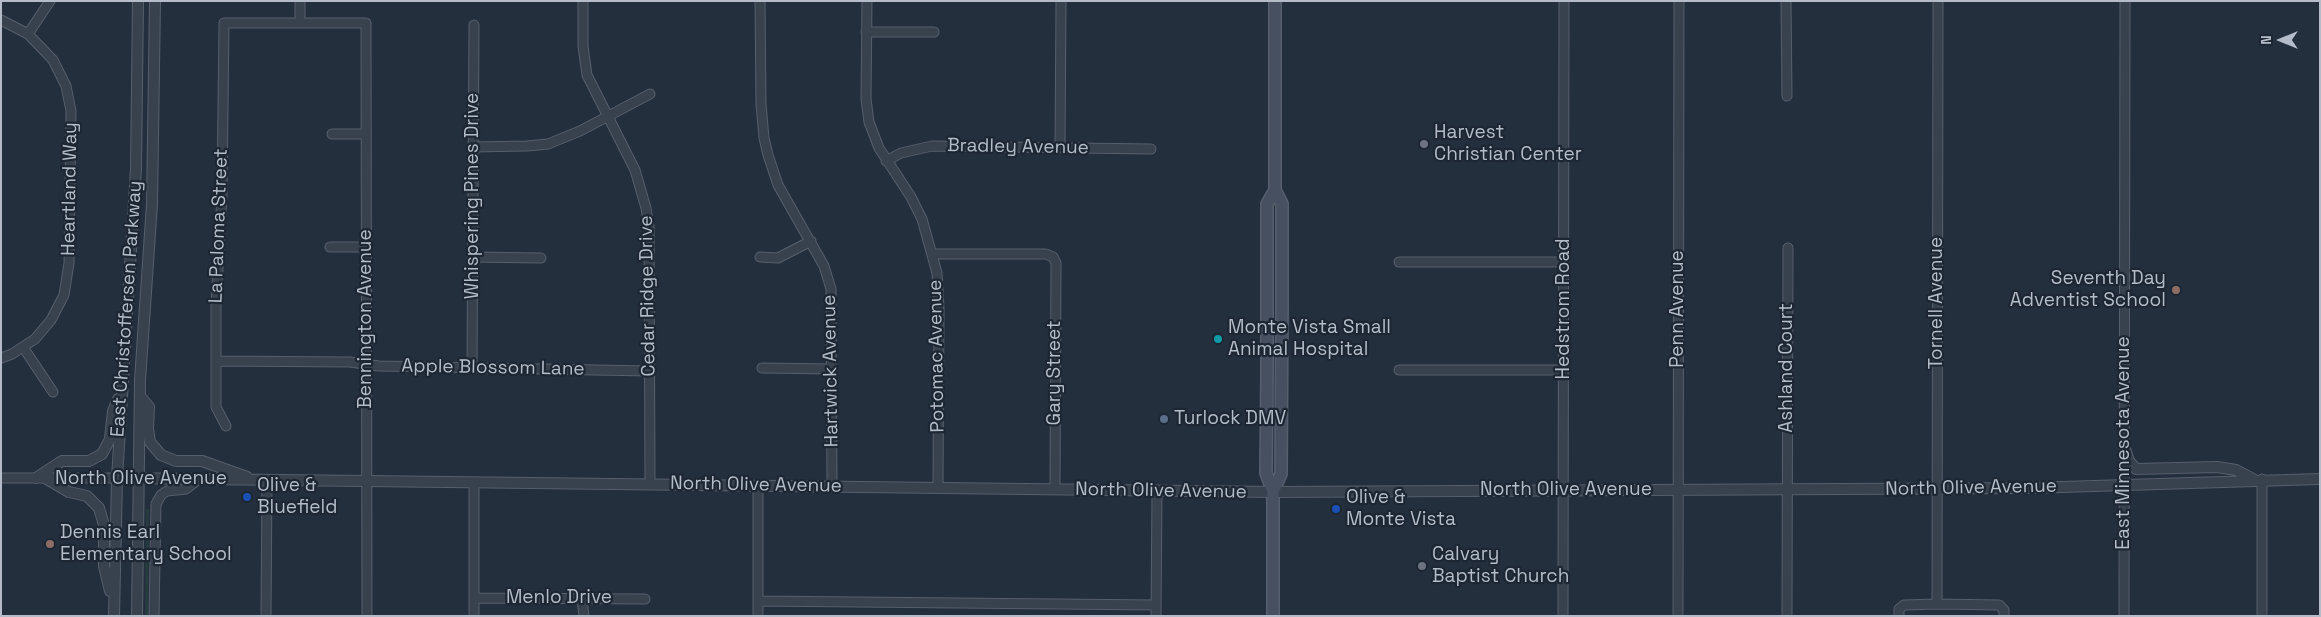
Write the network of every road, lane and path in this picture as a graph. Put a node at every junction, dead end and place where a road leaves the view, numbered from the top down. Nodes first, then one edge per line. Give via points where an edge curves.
1 (50, 1) edge
2 (138, 1) edge
3 (155, 1) edge
4 (300, 1) edge
5 (583, 1) edge
6 (760, 1) edge
7 (867, 1) edge
8 (1061, 1) edge
9 (1275, 1) edge
10 (1564, 1) edge
11 (1679, 1) edge
12 (1786, 1) edge
13 (1938, 1) edge
14 (2125, 1) edge
15 (1, 20) edge
16 (300, 23) junction
17 (474, 25) dead end
18 (866, 32) junction
19 (934, 32) dead end
20 (28, 34) junction
21 (650, 94) dead end
22 (1787, 96) dead end
23 (607, 117) junction
24 (332, 134) dead end
25 (366, 134) junction
26 (473, 147) junction
27 (1060, 148) junction
28 (1152, 150) dead end
29 (886, 161) junction
30 (1274, 190) junction
31 (811, 242) junction
32 (330, 247) dead end
33 (366, 247) junction
34 (1788, 248) dead end
35 (1267, 250) junction
36 (933, 254) junction
37 (760, 256) dead end
38 (472, 257) junction
39 (541, 258) dead end
40 (1399, 262) dead end
41 (1564, 262) junction
42 (1282, 305) junction
43 (23, 347) junction
44 (1, 358) edge
45 (216, 361) junction
46 (366, 364) junction
47 (472, 368) junction
48 (762, 368) dead end
49 (832, 369) junction
50 (1399, 370) dead end
51 (1564, 370) junction
52 (650, 371) junction
53 (122, 391) junction
54 (53, 392) dead end
55 (140, 396) junction
56 (226, 426) dead end
57 (2124, 446) junction
58 (1, 478) edge
59 (41, 478) junction
60 (117, 478) junction
61 (139, 478) junction
62 (2320, 478) edge
63 (199, 479) junction
64 (2258, 479) junction
65 (255, 480) junction
66 (267, 480) junction
67 (367, 482) junction
68 (474, 484) junction
69 (650, 484) junction
70 (2124, 485) junction
71 (758, 486) junction
72 (832, 486) junction
73 (938, 488) junction
74 (1937, 488) junction
75 (1055, 489) junction
76 (1787, 489) junction
77 (1157, 490) junction
78 (1563, 490) junction
79 (1678, 490) junction
80 (1273, 492) junction
81 (474, 598) junction
82 (582, 599) junction
83 (645, 599) dead end
84 (758, 601) junction
85 (114, 604) junction
86 (1937, 604) junction
87 (1156, 605) junction
88 (1900, 611) edge
89 (114, 616) edge
90 (137, 616) edge
91 (154, 616) edge
92 (266, 616) edge
93 (367, 616) edge
94 (474, 616) edge
95 (584, 616) edge
96 (758, 616) edge
97 (1156, 616) edge
98 (1273, 616) edge
99 (1563, 616) edge
100 (1678, 616) edge
101 (1787, 616) edge
102 (2004, 616) edge
103 (2124, 616) edge
104 (2262, 616) edge

1 - 20 street
2 - 53 street, East Christoffersen Parkway via 134,199
3 - 55 street, East Christoffersen Parkway via 152,204
4 - 16 street
5 - 23 street, Cedar Ridge Drive via 582,46 587,75
6 - 31 street, Hartwick Avenue via 760,97 764,138 778,185
7 - 18 street, Potomac Avenue
8 - 27 street
9 - 30 main road
10 - 41 street, Hedstrom Road
11 - 79 street, Penn Avenue
12 - 22 street
13 - 74 street, Tornell Avenue
14 - 57 street, East Minnesota Avenue
15 - 20 street, Heartland Way
16 - 25 street, Bennington Avenue via 366,23
16 - 45 street, La Paloma Street via 224,23
17 - 26 street, Whispering Pines Drive
18 - 19 street
18 - 29 street, Potomac Avenue via 867,111 874,138
20 - 43 street, Heartland Way via 53,60 69,99 69,263 58,308 42,332
21 - 23 street
23 - 26 street via 548,144
23 - 52 street, Cedar Ridge Drive via 635,170 649,227
24 - 25 street
25 - 33 street, Bennington Avenue
26 - 38 street, Whispering Pines Drive
27 - 28 street, Bradley Avenue
27 - 29 street, Bradley Avenue via 932,146 901,153
29 - 36 street, Potomac Avenue via 911,197
30 - 35 main road via 1267,204
30 - 42 main road via 1282,204
31 - 37 street via 778,258
31 - 49 street, Hartwick Avenue via 824,266 831,289
32 - 33 street
33 - 46 street, Bennington Avenue
34 - 76 street, Ashland Court
35 - 42 main road via 1275,254 1275,279
35 - 80 main road via 1266,473
36 - 73 street, Potomac Avenue via 939,309
36 - 75 street, Gary Street via 1046,254 1053,257 1056,263
38 - 39 street
38 - 47 street, Whispering Pines Drive
40 - 41 street
41 - 51 street, Hedstrom Road
42 - 80 main road via 1281,474
43 - 44 street, Heartland Way
43 - 54 street
45 - 46 street, Apple Blossom Lane
45 - 56 street, La Paloma Street via 216,407
46 - 47 street, Apple Blossom Lane
46 - 67 street, Bennington Avenue
47 - 52 street, Apple Blossom Lane
48 - 49 street
49 - 72 street, Hartwick Avenue
50 - 51 street
51 - 78 street, Hedstrom Road
52 - 69 street, Cedar Ridge Drive
53 - 59 street via 113,410 110,439 102,454 89,461 62,461
53 - 60 street, East Christoffersen Parkway
55 - 61 street, East Christoffersen Parkway
55 - 65 street via 149,408 150,442 161,455 176,461 202,461
57 - 64 street via 2129,461 2136,469 2217,467
57 - 70 street, East Minnesota Avenue
58 - 59 street, North Olive Avenue
59 - 60 street, North Olive Avenue
59 - 85 street via 69,492 88,496 99,508 104,519 104,566
60 - 61 street, North Olive Avenue
60 - 85 street, East Christoffersen Parkway
61 - 63 street, North Olive Avenue
61 - 90 street, East Christoffersen Parkway
62 - 64 street, North Olive Avenue
63 - 65 street, North Olive Avenue
63 - 91 street via 186,489 164,493 156,504
64 - 70 street, North Olive Avenue
64 - 104 street
65 - 66 street, North Olive Avenue
66 - 67 street, North Olive Avenue
66 - 92 street
67 - 68 street, North Olive Avenue
67 - 93 street, Bennington Avenue
68 - 69 street, North Olive Avenue
68 - 81 street
69 - 71 street, North Olive Avenue
70 - 74 street, North Olive Avenue
70 - 103 street, East Minnesota Avenue
71 - 72 street, North Olive Avenue
71 - 84 street
72 - 73 street, North Olive Avenue
73 - 75 street, North Olive Avenue
74 - 76 street, North Olive Avenue
74 - 86 street, Tornell Avenue
75 - 77 street, North Olive Avenue
76 - 79 street, North Olive Avenue
76 - 101 street, Ashland Court
77 - 80 street, North Olive Avenue
77 - 87 street
78 - 79 street, North Olive Avenue
78 - 80 street, North Olive Avenue
78 - 99 street, Hedstrom Road
79 - 100 street, Penn Avenue
80 - 98 main road
81 - 82 street, Menlo Drive
81 - 94 street
82 - 83 street, Menlo Drive
82 - 95 street
84 - 87 street
84 - 96 street
85 - 89 street, East Christoffersen Parkway
86 - 88 street via 1908,604
86 - 102 street via 1996,604 2002,606
87 - 97 street

